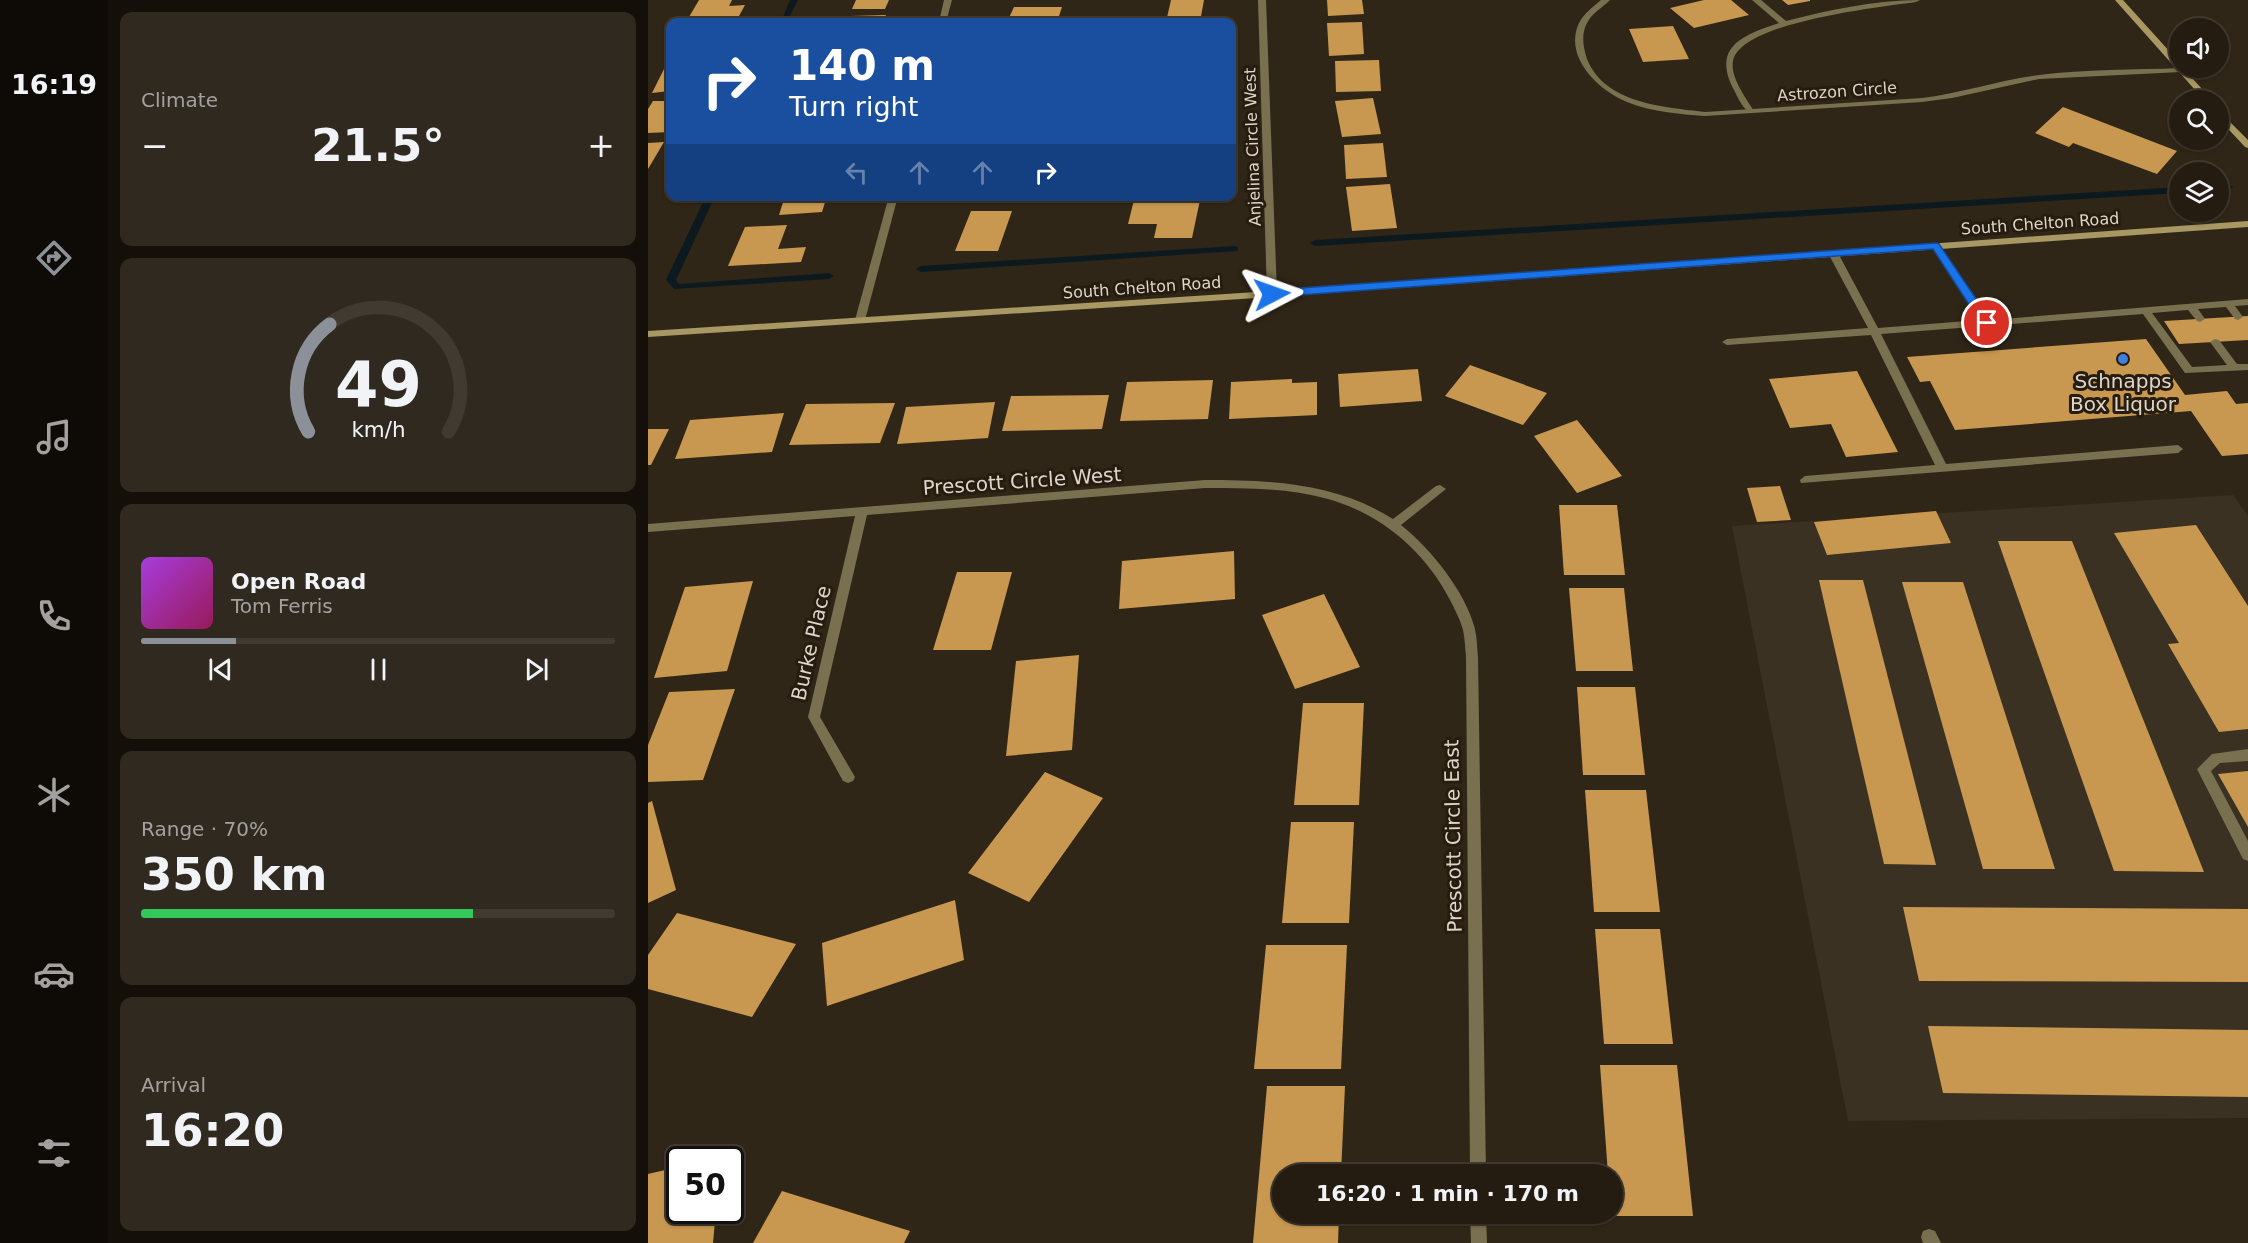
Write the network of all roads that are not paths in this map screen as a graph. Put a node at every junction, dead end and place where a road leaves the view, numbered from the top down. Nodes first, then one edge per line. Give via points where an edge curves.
1 (948, 0) edge
2 (1262, 0) edge
3 (1606, 0) edge
4 (1756, 0) edge
5 (1866, 0) edge
6 (1916, 0) edge
7 (2119, 0) edge
8 (1874, 7) junction
9 (943, 18) edge
10 (1784, 24) junction
11 (2169, 56) edge
12 (2169, 71) edge
13 (2188, 78) edge
14 (2199, 90) edge
15 (1749, 111) junction
16 (2229, 124) edge
17 (2248, 145) edge
18 (893, 201) edge
19 (2248, 224) edge
20 (1936, 246) junction
21 (1833, 254) junction
22 (1272, 294) junction
23 (2248, 302) edge
24 (2228, 303) junction
25 (2190, 306) junction
26 (2145, 310) junction
27 (2238, 317) dead end
28 (2200, 319) dead end
29 (860, 320) junction
30 (1987, 323) junction
31 (1875, 332) junction
32 (648, 334) edge
33 (1727, 342) dead end
34 (2215, 342) dead end
35 (2248, 367) edge
36 (2234, 368) junction
37 (2178, 449) dead end
38 (1942, 468) junction
39 (1805, 480) dead end
40 (1440, 489) dead end
41 (862, 511) junction
42 (1392, 526) junction
43 (648, 528) edge
44 (2248, 755) edge
45 (848, 777) dead end
46 (2248, 855) edge
47 (1478, 1164) edge
48 (1478, 1224) edge
49 (1479, 1243) edge

1 - 9 street
2 - 22 street, Anjelina Circle West
3 - 15 street, Astrozon Circle via 1591,9 1577,38 1588,68 1600,82 1645,106 1705,114
4 - 10 street
5 - 8 street
6 - 8 street
7 - 11 main road
8 - 10 street
10 - 15 street via 1745,39 1731,51 1729,68
12 - 15 street, Astrozon Circle via 2041,77 1947,98
13 - 14 main road
16 - 17 main road
18 - 29 street
19 - 20 main road, South Chelton Road
20 - 21 main road, South Chelton Road
20 - 30 street
21 - 22 main road, South Chelton Road
21 - 31 street
22 - 29 main road, South Chelton Road
23 - 24 street
24 - 25 street
24 - 27 street
25 - 26 street
25 - 28 street
26 - 30 street
26 - 36 street via 2189,371
29 - 32 main road, South Chelton Road
30 - 31 street
31 - 33 street
31 - 38 street
34 - 36 street
35 - 36 street
37 - 38 street
38 - 39 street
40 - 42 street
41 - 42 street, Prescott Circle West via 1205,484 1251,484 1324,495 1363,508
41 - 43 street, Prescott Circle West
41 - 45 street, Burke Place via 814,717
42 - 47 street, Prescott Circle East via 1421,548 1443,574 1469,628
44 - 46 street via 2217,758 2205,769
48 - 49 street

